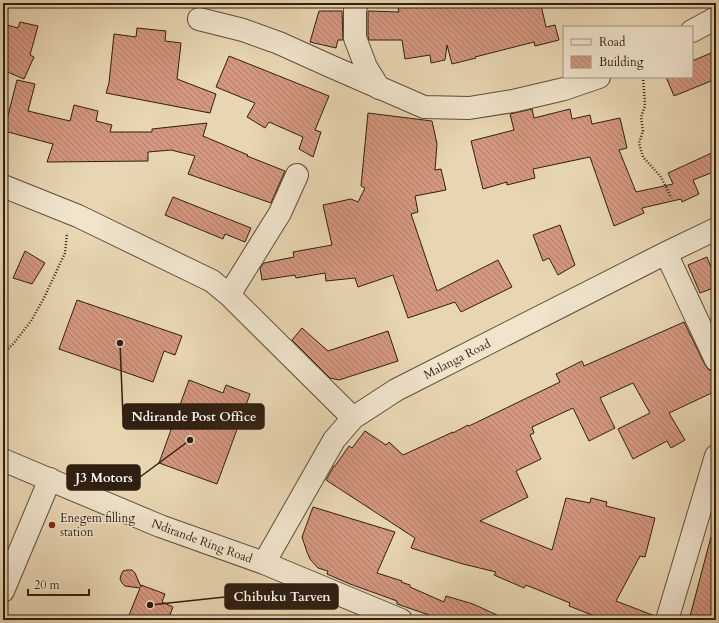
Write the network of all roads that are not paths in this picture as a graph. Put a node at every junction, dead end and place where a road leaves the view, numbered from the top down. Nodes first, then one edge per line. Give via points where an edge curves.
1 (358, 3) edge
2 (716, 18) edge
3 (199, 19) dead end
4 (693, 30) edge
5 (596, 78) edge
6 (379, 88) junction
7 (297, 175) dead end
8 (3, 186) edge
9 (716, 229) edge
10 (666, 253) junction
11 (229, 295) junction
12 (716, 360) edge
13 (353, 418) junction
14 (716, 456) edge
15 (3, 460) edge
16 (50, 479) junction
17 (10, 554) edge
18 (264, 563) junction
19 (3, 591) edge
20 (401, 620) edge
21 (668, 620) edge

1 - 6 street via 355,10 355,38 366,67
2 - 4 street
3 - 6 street via 243,30 279,43
5 - 6 street via 564,89 469,108 424,107
7 - 11 street via 280,213
8 - 11 street via 85,220 212,281
9 - 10 street, Malanga Road
10 - 12 street
10 - 13 street, Malanga Road via 396,390
11 - 13 street
13 - 18 street, Malanga Road via 334,440
14 - 21 street
15 - 16 street, Ndirande Ring Road
16 - 17 street
16 - 18 street, Ndirande Ring Road via 160,526
17 - 19 street
18 - 20 street, Ndirande Ring Road

